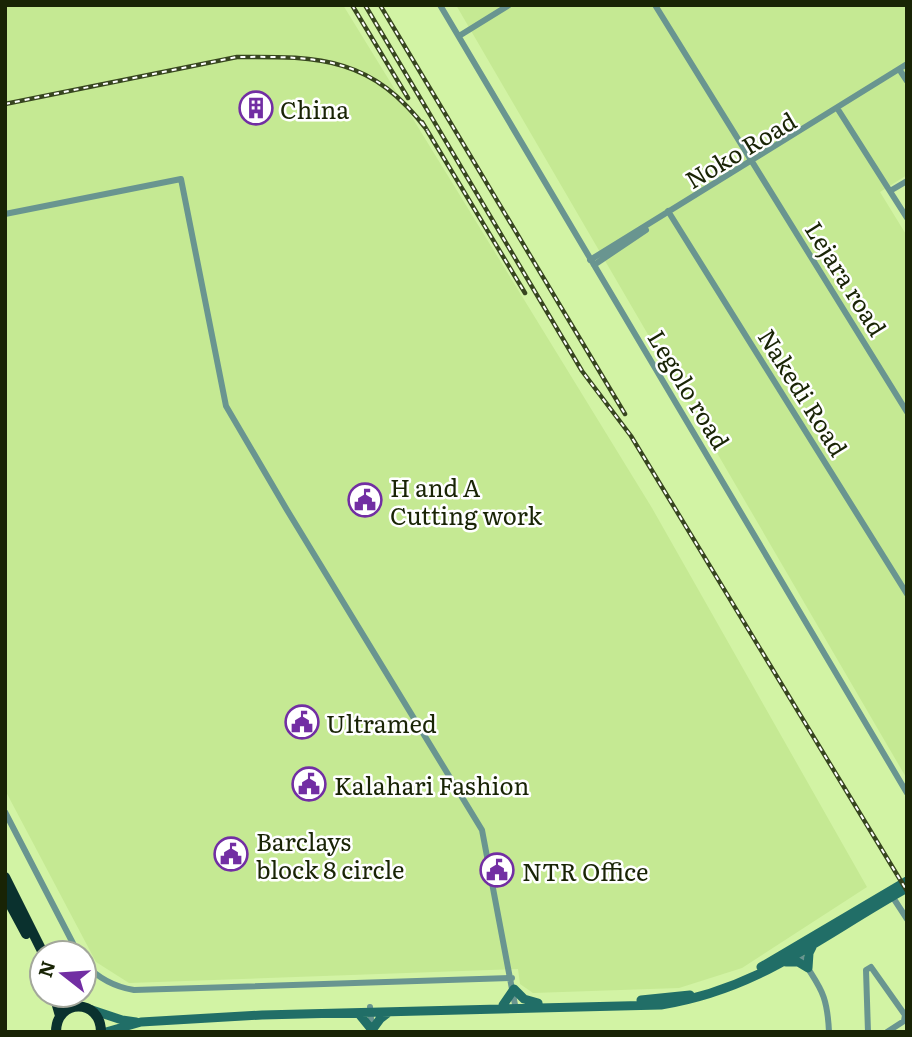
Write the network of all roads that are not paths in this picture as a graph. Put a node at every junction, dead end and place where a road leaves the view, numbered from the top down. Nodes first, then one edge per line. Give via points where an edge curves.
1 (440, 5) edge
2 (509, 5) edge
3 (655, 5) edge
4 (458, 36) junction
5 (905, 68) edge
6 (907, 81) edge
7 (839, 111) junction
8 (753, 162) junction
9 (907, 181) edge
10 (890, 191) junction
11 (669, 212) junction
12 (5, 214) edge
13 (907, 218) edge
14 (592, 262) junction
15 (907, 412) edge
16 (907, 594) edge
17 (907, 793) edge
18 (5, 812) edge
19 (5, 877) edge
20 (907, 881) edge
21 (907, 888) edge
22 (5, 895) edge
23 (892, 896) junction
24 (907, 919) edge
25 (28, 939) edge
26 (36, 939) edge
27 (71, 939) edge
28 (814, 946) junction
29 (798, 951) junction
30 (784, 962) junction
31 (808, 968) junction
32 (98, 975) edge
33 (512, 978) junction
34 (514, 989) junction
35 (661, 1002) junction
36 (538, 1003) junction
37 (503, 1005) junction
38 (516, 1007) junction
39 (69, 1009) edge
40 (88, 1009) edge
41 (90, 1009) edge
42 (370, 1010) junction
43 (391, 1012) junction
44 (358, 1013) junction
45 (262, 1015) junction
46 (141, 1022) junction
47 (58, 1023) edge
48 (372, 1031) edge
49 (48, 1032) edge
50 (104, 1032) edge
51 (828, 1032) edge
52 (868, 1032) edge
53 (887, 1032) edge

1 - 4 street, Legolo road
2 - 4 street
3 - 8 street, Lejara road
4 - 14 street, Legolo road
5 - 6 street
5 - 7 street, Noko Road
5 - 8 street
7 - 8 street, Noko Road
7 - 10 street
8 - 11 street, Noko Road
8 - 15 street, Lejara road
9 - 10 street
10 - 13 street
11 - 14 street, Noko Road
11 - 16 street, Nakedi Road
12 - 33 street via 181,179 226,405 482,830
14 - 17 street, Legolo road
18 - 27 street
19 - 26 highway
20 - 29 main road
21 - 23 main road
22 - 25 highway
23 - 24 street
23 - 28 main road
28 - 29 main road
28 - 31 main road
29 - 30 main road
29 - 31 street
29 - 35 main road via 714,988
30 - 31 main road
30 - 35 main road via 719,993
31 - 51 street via 824,993
32 - 33 street via 134,990
33 - 34 street
34 - 36 main road via 520,997
34 - 37 main road
34 - 38 street
35 - 36 main road
35 - 38 main road
36 - 38 main road
37 - 38 main road
37 - 42 main road
38 - 43 main road
39 - 47 highway
40 - 50 highway via 98,1017
41 - 46 main road
42 - 43 main road
42 - 44 main road
42 - 45 main road
42 - 48 street
43 - 48 main road
44 - 45 main road
44 - 48 main road
45 - 46 main road
46 - 50 main road
47 - 49 main road
52 - 53 street via 866,970 871,967 905,1016

